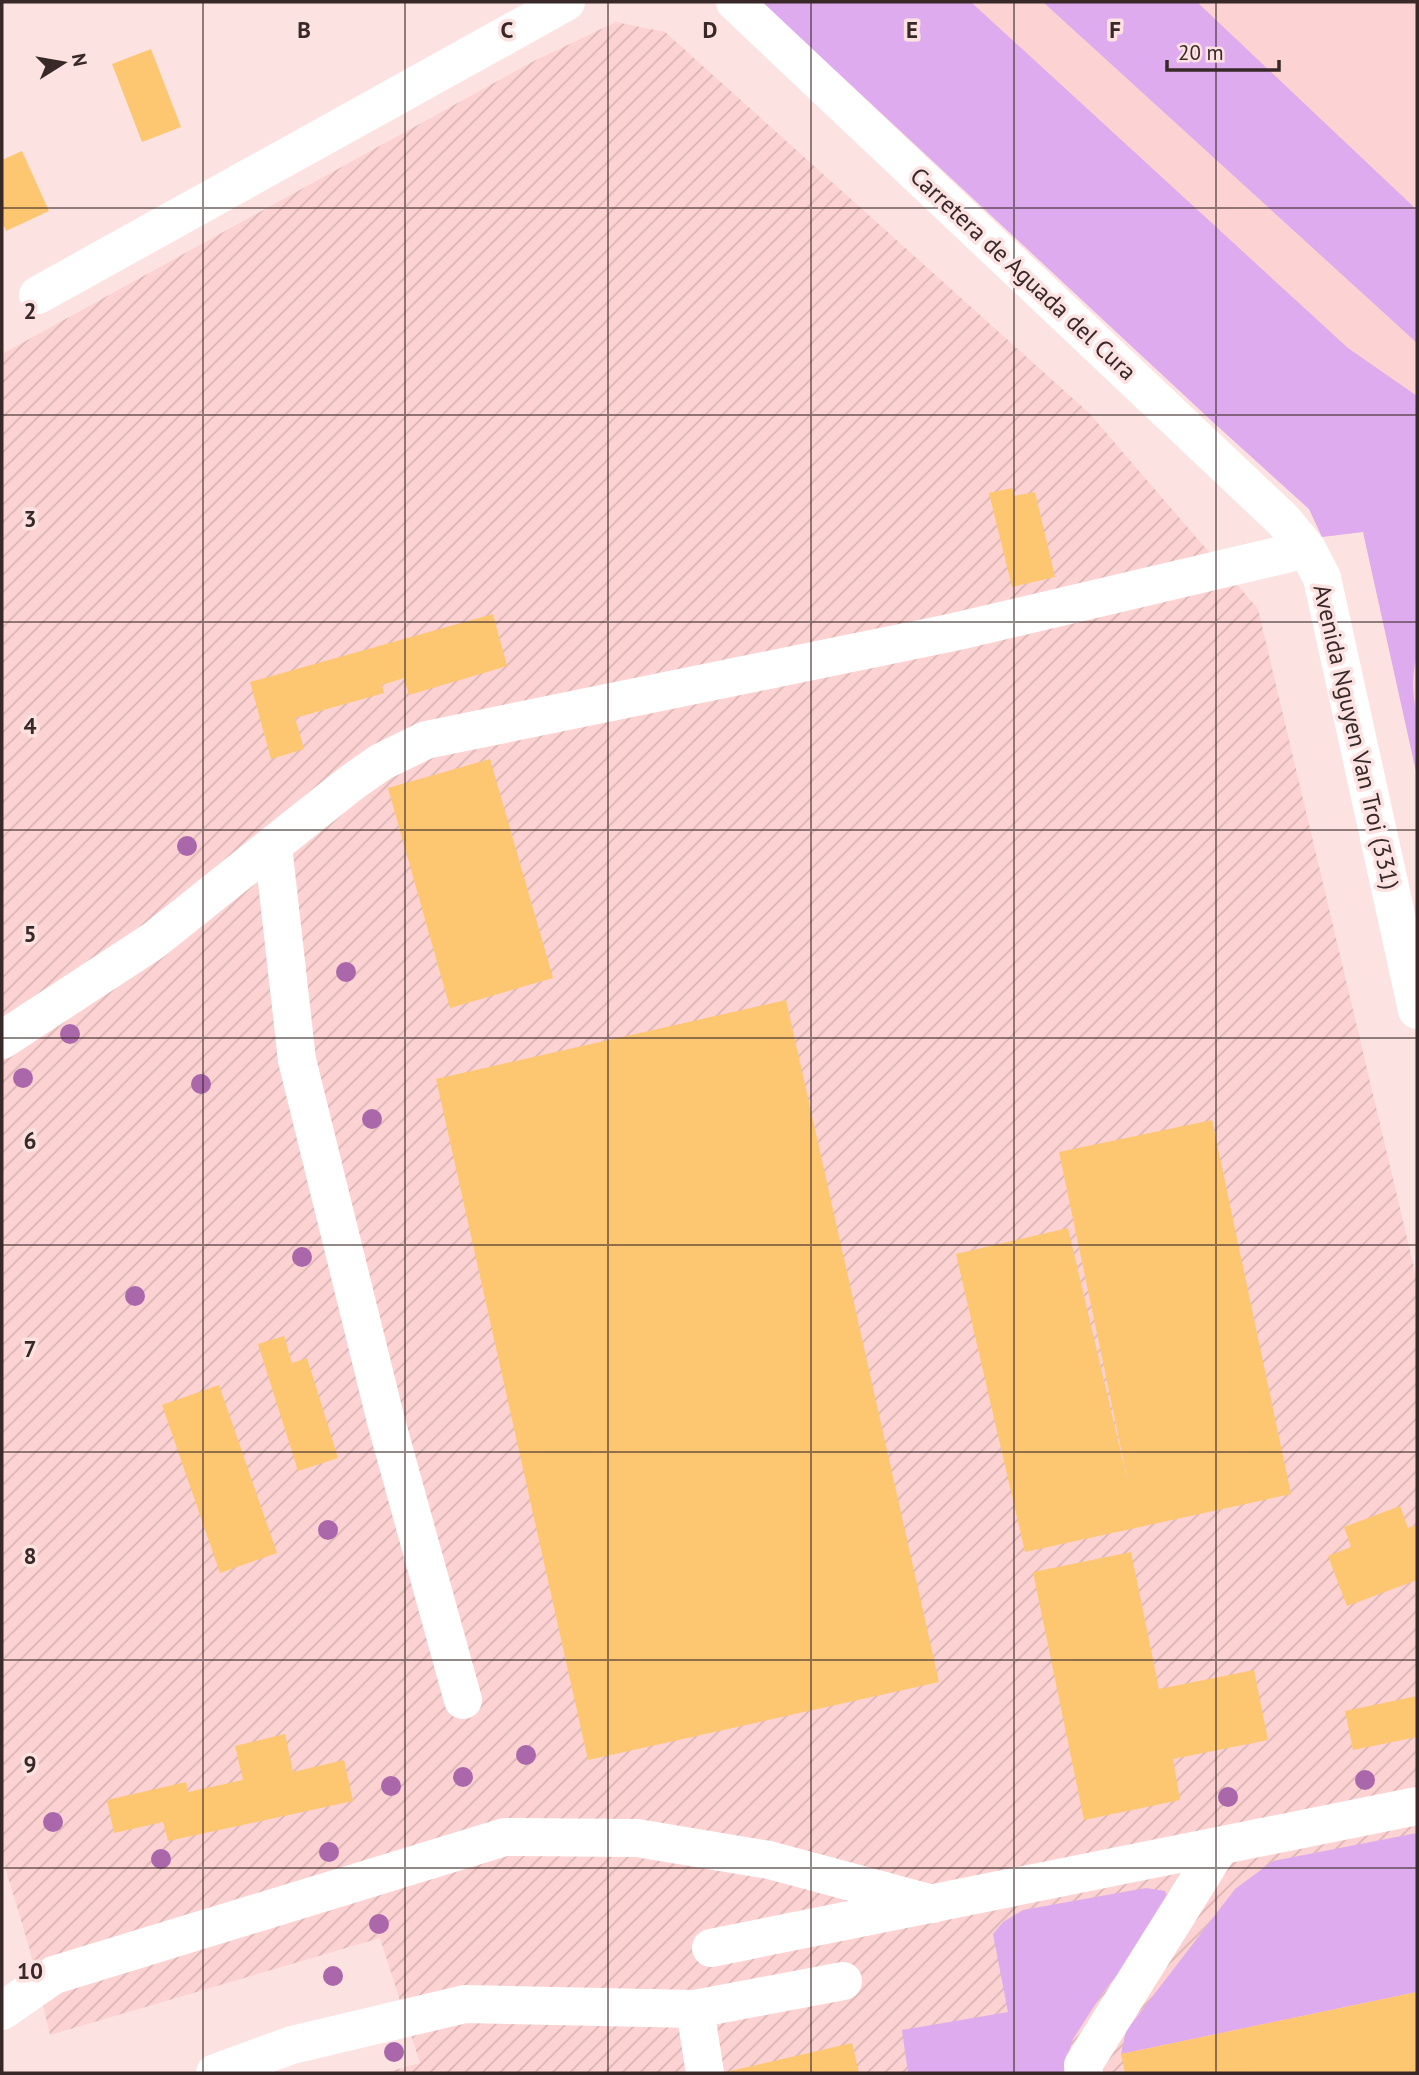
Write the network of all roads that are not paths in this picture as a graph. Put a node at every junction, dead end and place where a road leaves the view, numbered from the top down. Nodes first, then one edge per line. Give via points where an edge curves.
1 (566, 2) edge
2 (735, 2) edge
3 (38, 295) dead end
4 (1307, 549) junction
5 (273, 846) junction
6 (1417, 1010) edge
7 (2, 1040) edge
8 (463, 1700) dead end
9 (1417, 1807) edge
10 (1220, 1846) junction
11 (933, 1904) junction
12 (711, 1948) dead end
13 (843, 1980) dead end
14 (695, 2009) junction
15 (2, 2011) edge
16 (215, 2073) edge
17 (705, 2073) edge
18 (1084, 2073) edge

1 - 3 street
2 - 4 street, Carretera de Aguada del Cura via 1284,521
4 - 5 street via 954,632 426,740 381,762
4 - 6 street, Avenida Nguyen Van Troi (331) via 1322,578
5 - 7 street via 153,941
5 - 8 street via 297,1060 386,1421
9 - 10 street
10 - 11 street
10 - 18 street via 1083,2065
11 - 12 street
11 - 15 street via 769,1860 637,1838 505,1838 54,1975
13 - 14 street
14 - 16 street via 465,2004 292,2045
14 - 17 street

